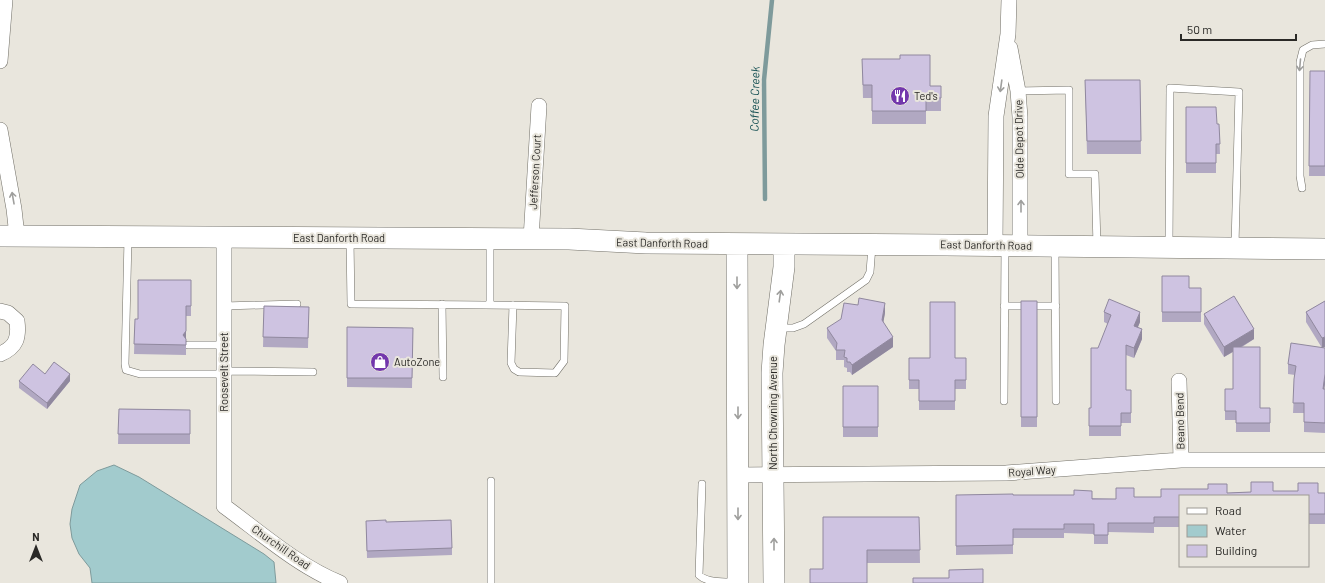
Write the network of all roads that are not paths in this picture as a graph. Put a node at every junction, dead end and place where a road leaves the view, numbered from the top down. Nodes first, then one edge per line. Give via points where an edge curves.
1 (5, 0) edge
2 (1010, 0) edge
3 (1008, 34) junction
4 (1325, 44) edge
5 (0, 61) edge
6 (1018, 90) junction
7 (539, 106) dead end
8 (0, 130) edge
9 (1302, 188) dead end
10 (9, 236) edge
11 (128, 237) junction
12 (224, 237) junction
13 (350, 238) junction
14 (490, 238) junction
15 (531, 239) junction
16 (737, 244) junction
17 (784, 244) junction
18 (872, 245) junction
19 (1007, 245) junction
20 (1055, 246) junction
21 (1097, 246) junction
22 (1169, 247) junction
23 (1234, 248) junction
24 (1325, 249) edge
25 (297, 304) dead end
26 (442, 304) junction
27 (490, 305) junction
28 (513, 305) junction
29 (224, 306) junction
30 (1004, 306) junction
31 (1056, 306) junction
32 (0, 311) edge
33 (776, 328) junction
34 (188, 345) edge
35 (224, 345) junction
36 (0, 354) edge
37 (224, 372) junction
38 (313, 372) dead end
39 (443, 377) dead end
40 (1179, 381) dead end
41 (1004, 401) dead end
42 (1056, 401) dead end
43 (1181, 460) junction
44 (1325, 460) edge
45 (738, 475) junction
46 (773, 475) junction
47 (491, 481) dead end
48 (702, 484) dead end
49 (224, 506) joint
50 (340, 583) edge
51 (491, 583) edge
52 (738, 583) edge
53 (774, 583) edge

1 - 5 street
2 - 3 street, Olde Depot Drive
3 - 6 street, Olde Depot Drive
3 -> 19 street, Olde Depot Drive via 996,116
4 -> 9 lane via 1312,45 1303,50 1300,62
19 -> 6 street, Olde Depot Drive via 1020,132
6 - 21 lane via 1068,90 1069,174 1095,174
7 - 15 street, Jefferson Court
10 -> 8 street via 14,209
10 - 11 main road, East Danforth Road
11 - 12 main road, East Danforth Road
11 - 37 lane via 126,370 140,374
12 - 13 main road, East Danforth Road
12 - 29 street, Roosevelt Street
13 - 14 main road, East Danforth Road
13 - 26 lane via 351,304
14 - 15 main road, East Danforth Road
14 - 27 lane
15 - 16 main road, East Danforth Road
16 - 17 main road, East Danforth Road
16 -> 45 main road
17 - 18 main road, East Danforth Road
33 -> 17 main road, North Chowning Avenue via 784,267
18 - 19 main road, East Danforth Road
18 - 33 lane via 870,272 866,280 804,324 793,328
19 - 20 main road, East Danforth Road
19 - 30 lane
20 - 21 main road, East Danforth Road
20 - 31 lane
21 - 22 main road, East Danforth Road
22 - 23 main road, East Danforth Road
22 - 23 lane via 1170,88 1239,92
23 - 24 main road, East Danforth Road
25 - 29 lane
26 - 27 lane
26 - 39 lane
27 - 28 lane
28 - 28 lane via 565,306 564,361 555,373 519,372 514,369 511,363
29 - 35 street, Roosevelt Street
30 - 31 lane
30 - 41 lane
31 - 42 lane
32 - 36 street via 8,313 17,321 18,333 13,345
33 - 46 main road, North Chowning Avenue via 772,374
34 - 35 lane
35 - 37 street, Roosevelt Street
37 - 38 lane
37 - 49 street, Roosevelt Street
40 - 43 street, Beano Bend
43 - 44 street, Royal Way
43 - 46 street, Royal Way via 1006,473
45 - 46 street, Royal Way
45 -> 52 main road
53 -> 46 main road, North Chowning Avenue
47 - 51 lane
48 - 52 lane via 699,574 708,580
49 - 50 street, Churchill Road via 294,557

